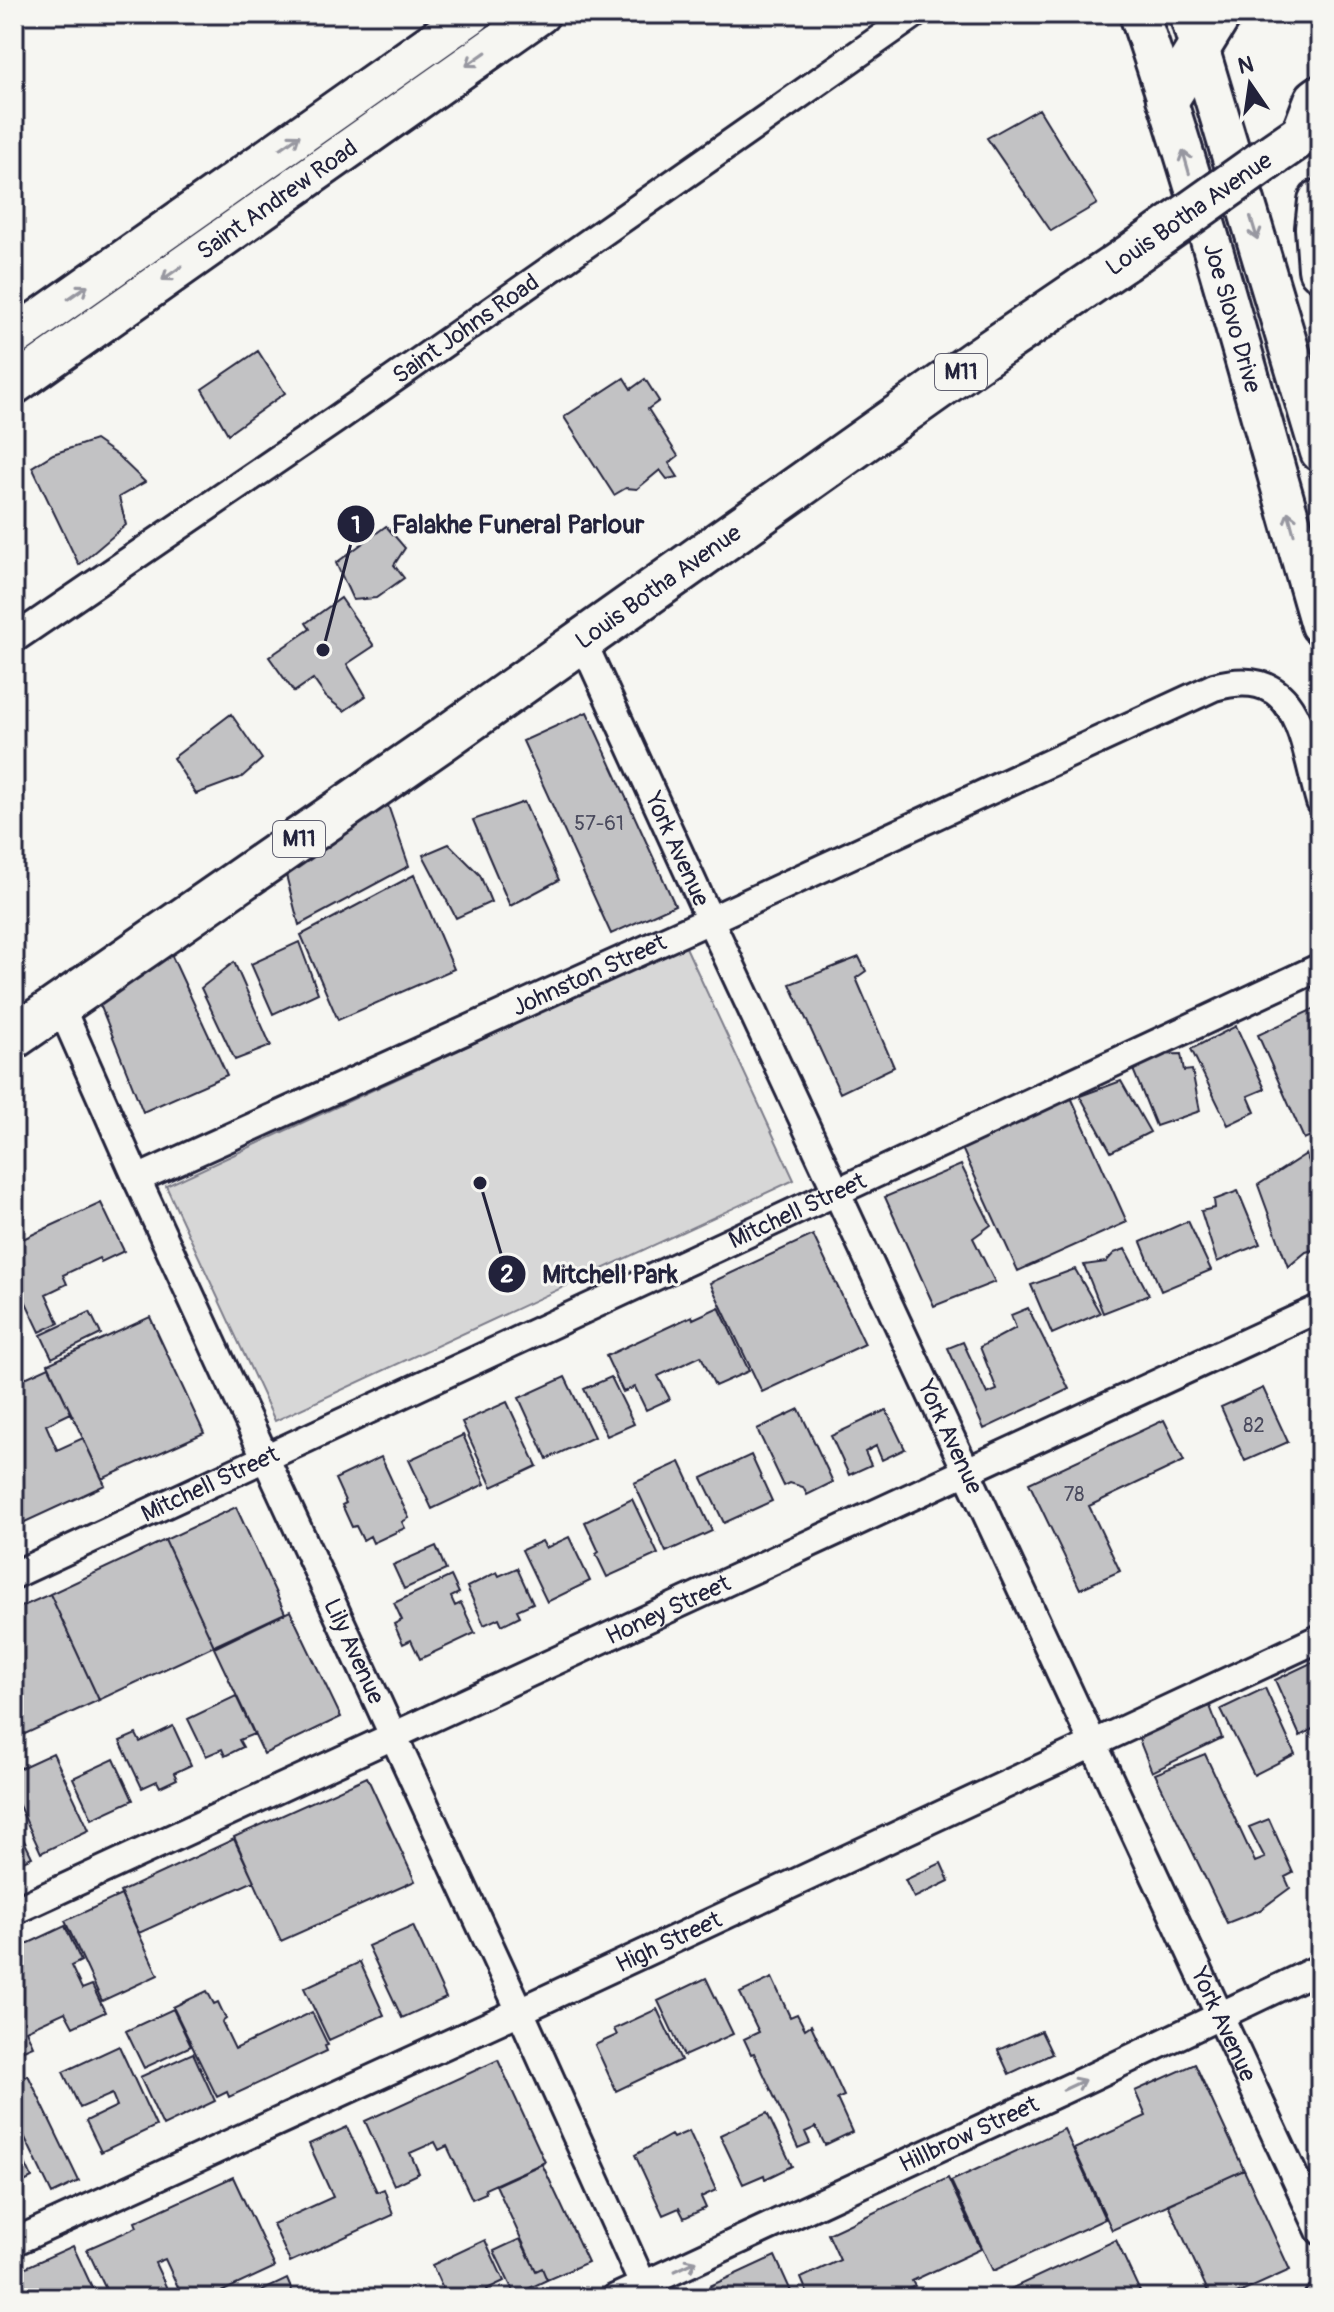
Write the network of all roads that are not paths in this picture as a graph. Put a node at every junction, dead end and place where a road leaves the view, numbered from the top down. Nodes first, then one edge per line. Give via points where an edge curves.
1 (472, 14) edge
2 (540, 14) edge
3 (915, 14) edge
4 (1139, 14) edge
5 (1203, 25) edge
6 (1168, 98) junction
7 (1314, 121) edge
8 (1320, 201) edge
9 (1320, 269) edge
10 (14, 337) edge
11 (14, 385) edge
12 (1320, 452) edge
13 (1320, 625) edge
14 (14, 639) edge
15 (582, 640) junction
16 (1320, 802) edge
17 (710, 920) junction
18 (1320, 967) edge
19 (60, 1005) junction
20 (14, 1037) edge
21 (137, 1179) junction
22 (838, 1193) junction
23 (1320, 1308) edge
24 (265, 1458) junction
25 (967, 1469) junction
26 (14, 1575) edge
27 (1320, 1638) edge
28 (394, 1738) junction
29 (1093, 1744) junction
30 (14, 1911) edge
31 (1320, 1968) edge
32 (520, 2011) junction
33 (1218, 2017) junction
34 (1320, 2231) edge
35 (14, 2242) edge
36 (646, 2292) edge
37 (615, 2298) edge

10 -> 1 main road, Saint Andrew Road
2 -> 11 main road, Saint Andrew Road
3 - 14 street, Saint Johns Road
4 - 6 main road, Joe Slovo Drive
5 - 6 main road
5 -> 12 main road, Joe Slovo Drive
13 -> 6 main road, Joe Slovo Drive
7 - 15 main road, Louis Botha Avenue / M11, bridge
8 - 9 main road
15 - 17 street, York Avenue
15 - 19 main road, Louis Botha Avenue / M11
16 - 17 street, Johnston Street via 1296,718 1279,693 1234,682
17 - 21 street, Johnston Street
17 - 22 street, York Avenue
18 - 22 street, Mitchell Street
19 - 20 main road, Louis Botha Avenue / M11
19 - 21 street, Lily Avenue
21 - 24 street, Lily Avenue
22 - 24 street, Mitchell Street
22 - 25 street, York Avenue
23 - 25 street, Honey Street
24 - 26 street, Mitchell Street
24 - 28 street, Lily Avenue
25 - 28 street, Honey Street
25 - 29 street, York Avenue
27 - 29 street, High Street
28 - 30 street, Honey Street
28 - 32 street, Lily Avenue
29 - 32 street, High Street
29 - 33 street, York Avenue
31 - 33 street, Hillbrow Street
32 - 35 street, High Street
32 - 36 street, Lily Avenue
33 - 34 street, York Avenue
36 -> 33 street, Hillbrow Street
36 - 37 street, Hillbrow Street

